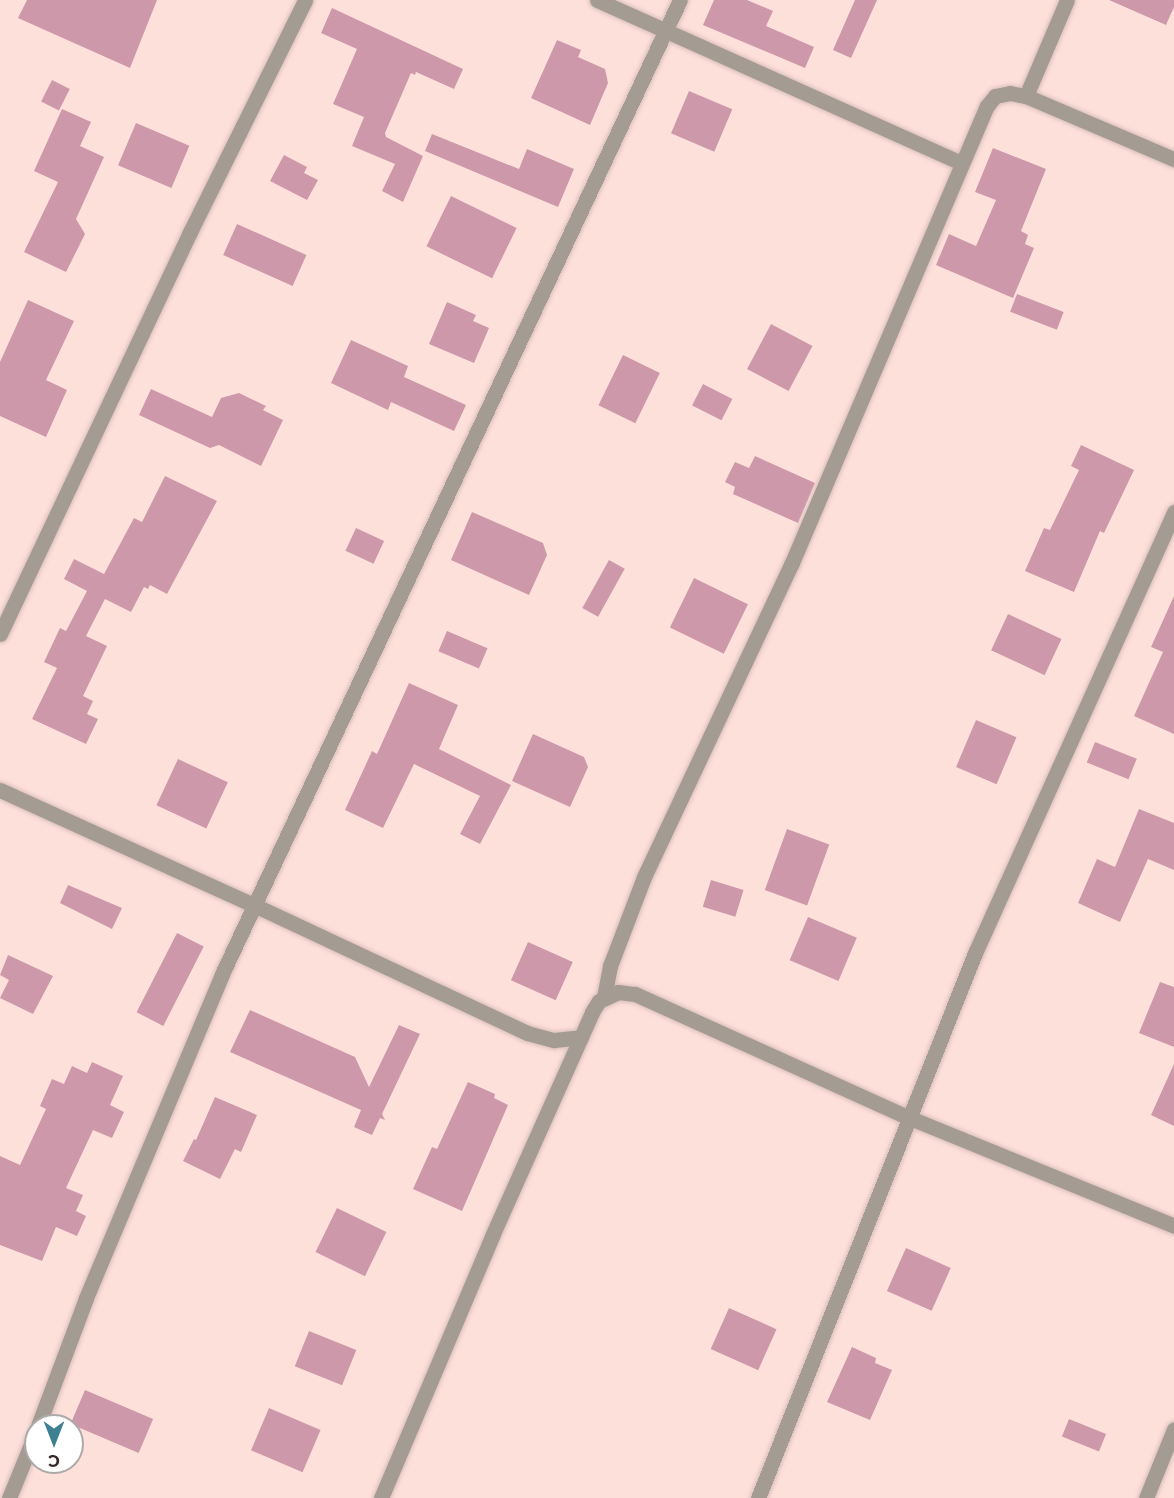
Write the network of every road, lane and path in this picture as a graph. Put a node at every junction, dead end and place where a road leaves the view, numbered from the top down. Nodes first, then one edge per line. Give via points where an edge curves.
1 (305, 0) edge
2 (597, 0) edge
3 (680, 0) edge
4 (1067, 0) edge
5 (666, 31) junction
6 (1026, 96) junction
7 (1174, 159) edge
8 (961, 163) junction
9 (1174, 512) edge
10 (0, 634) edge
11 (0, 790) edge
12 (254, 905) junction
13 (604, 997) junction
14 (581, 1037) junction
15 (910, 1118) junction
16 (1174, 1226) edge
17 (42, 1414) edge
18 (1174, 1429) edge
19 (24, 1461) edge
20 (9, 1498) edge
21 (381, 1498) edge
22 (758, 1498) edge
23 (1146, 1498) edge

1 - 10 street via 190,232
2 - 5 street
3 - 5 street
4 - 6 street
5 - 8 street
5 - 12 street
6 - 7 street
6 - 8 street via 996,96 987,106
8 - 13 street via 791,565 644,877 610,966
9 - 15 street via 975,953
11 - 12 street
12 - 14 street via 527,1033 554,1040
12 - 17 street via 86,1298
13 - 14 street
13 - 15 street via 618,992 634,994
14 - 21 street
15 - 16 street
15 - 22 street
18 - 23 street
19 - 20 street

